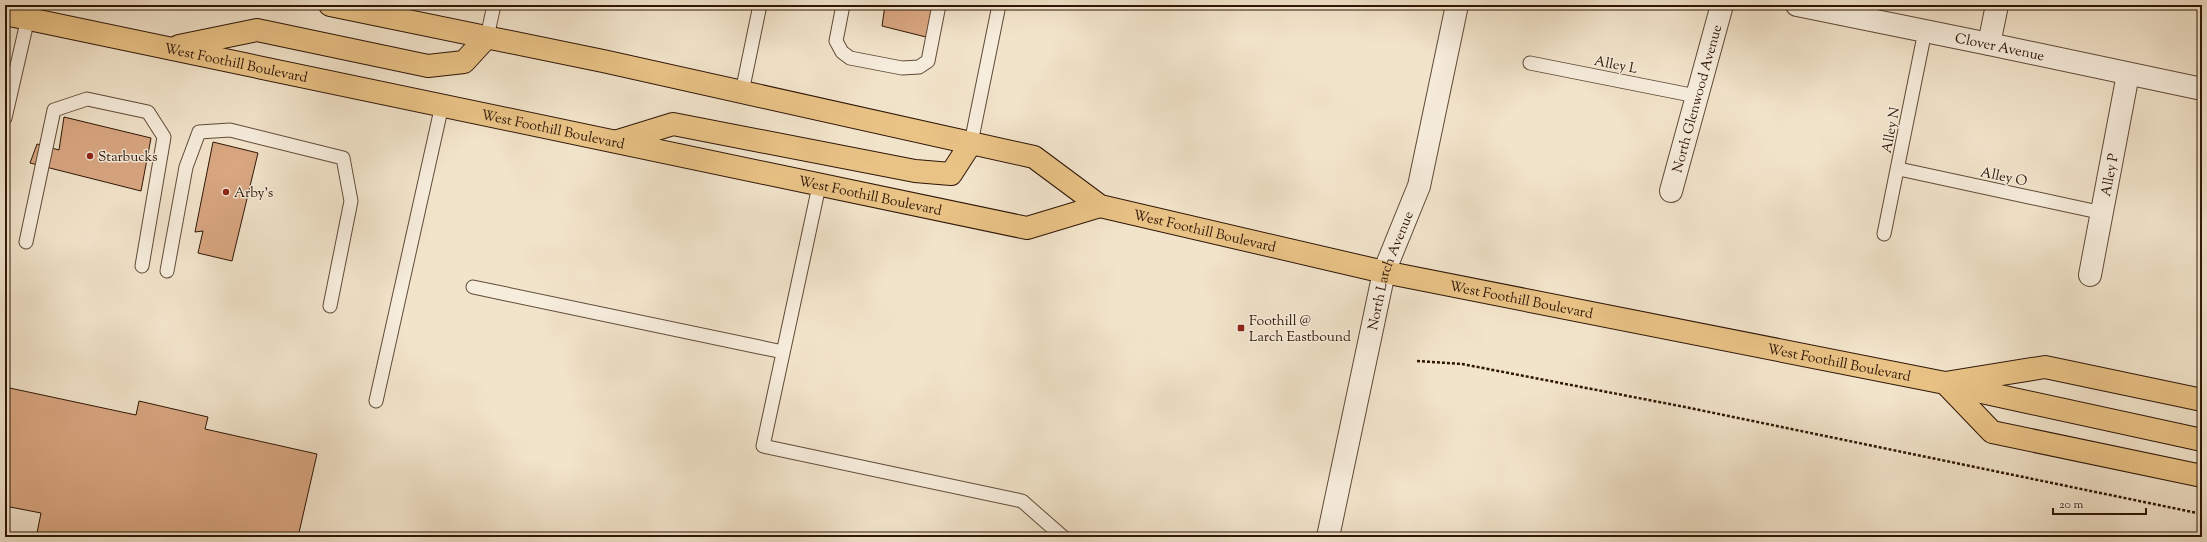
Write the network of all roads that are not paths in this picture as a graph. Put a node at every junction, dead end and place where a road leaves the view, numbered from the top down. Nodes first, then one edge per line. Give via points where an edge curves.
1 (330, 5) edge
2 (494, 5) edge
3 (760, 5) edge
4 (843, 5) edge
5 (939, 5) edge
6 (1000, 5) edge
7 (1457, 5) edge
8 (1722, 5) edge
9 (1797, 5) edge
10 (1996, 5) edge
11 (5, 14) edge
12 (28, 18) junction
13 (1925, 31) junction
14 (487, 36) junction
15 (1989, 44) junction
16 (170, 48) junction
17 (1530, 63) dead end
18 (2128, 74) junction
19 (2202, 90) edge
20 (742, 92) junction
21 (1696, 96) junction
22 (442, 106) junction
23 (5, 118) edge
24 (616, 142) junction
25 (971, 143) junction
26 (1899, 169) junction
27 (819, 186) junction
28 (1671, 191) dead end
29 (1100, 206) junction
30 (2103, 213) junction
31 (1884, 234) dead end
32 (26, 242) dead end
33 (142, 266) dead end
34 (167, 272) dead end
35 (1384, 272) junction
36 (2090, 275) dead end
37 (473, 287) dead end
38 (330, 306) dead end
39 (784, 352) junction
40 (1945, 383) junction
41 (2202, 400) edge
42 (376, 401) dead end
43 (2202, 440) edge
44 (2202, 476) edge
45 (1063, 537) edge
46 (1328, 537) edge

1 - 14 main road, West Foothill Boulevard
2 - 14 lane
3 - 20 lane
4 - 5 lane via 836,41 842,52 850,58 902,68 919,68 928,62
6 - 25 lane
7 - 35 street, North Larch Avenue via 1419,186
8 - 21 street, North Glenwood Avenue
9 - 13 street, Clover Avenue
10 - 15 street
11 - 12 main road, West Foothill Boulevard
12 - 16 main road, West Foothill Boulevard
12 - 23 lane
13 - 15 street, Clover Avenue
13 - 26 lane, Alley N
14 - 16 main road via 464,62 428,66 257,30
14 - 20 main road, West Foothill Boulevard
15 - 18 street, Clover Avenue
16 - 22 main road, West Foothill Boulevard
17 - 21 lane, Alley L
18 - 19 street, Clover Avenue
18 - 30 street, Alley P
20 - 25 main road, West Foothill Boulevard
21 - 28 street, North Glenwood Avenue
22 - 24 main road, West Foothill Boulevard
22 - 42 lane
24 - 25 main road via 673,124 915,171 951,174
24 - 27 main road, West Foothill Boulevard
25 - 29 main road, West Foothill Boulevard via 1034,157
26 - 30 lane, Alley O
26 - 31 lane, Alley N
27 - 29 main road, West Foothill Boulevard via 1027,228
27 - 39 lane
29 - 35 main road, West Foothill Boulevard
30 - 36 street, Alley P
32 - 33 lane via 54,110 87,99 148,112 164,137
34 - 38 lane via 186,167 199,132 230,130 343,158 352,201
35 - 40 main road, West Foothill Boulevard
35 - 46 street, North Larch Avenue
37 - 39 lane
39 - 45 lane via 764,446 1022,501
40 - 41 main road, West Foothill Boulevard via 2045,367
40 - 43 main road via 1998,397
40 - 44 main road via 1992,432

